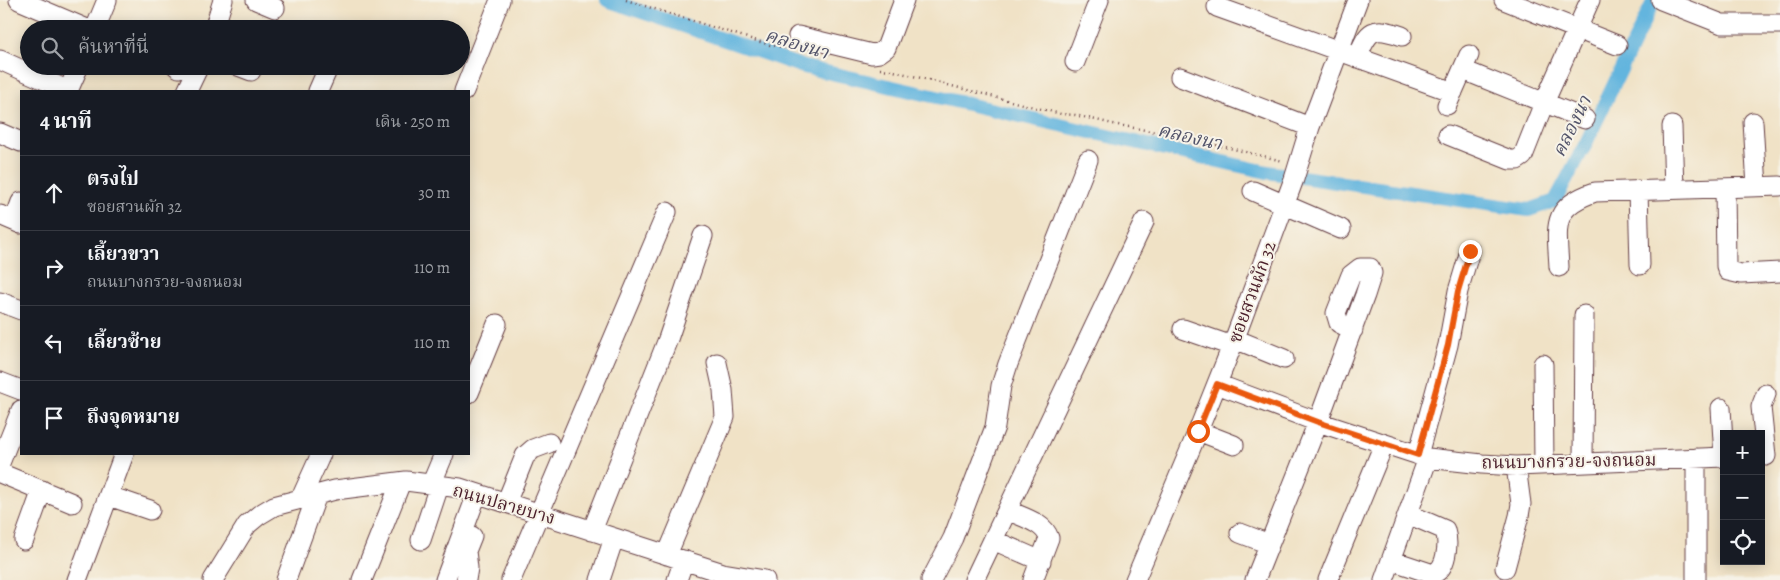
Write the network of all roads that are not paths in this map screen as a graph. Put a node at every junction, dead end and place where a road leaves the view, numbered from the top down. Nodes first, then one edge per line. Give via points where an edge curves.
1 (19, 0) edge
2 (107, 0) edge
3 (223, 0) edge
4 (256, 0) edge
5 (500, 0) edge
6 (904, 0) edge
7 (1100, 0) edge
8 (1358, 0) edge
9 (1504, 0) edge
10 (1590, 0) edge
11 (1661, 0) edge
12 (1217, 7) dead end
13 (1699, 7) edge
14 (275, 8) dead end
15 (66, 20) edge
16 (99, 20) edge
17 (217, 20) edge
18 (1780, 24) edge
19 (1578, 30) junction
20 (1402, 36) dead end
21 (792, 42) road end
22 (1617, 46) dead end
23 (1338, 52) junction
24 (1469, 55) dead end
25 (1357, 58) junction
26 (0, 60) edge
27 (1075, 62) dead end
28 (20, 69) edge
29 (1473, 74) dead end
30 (33, 75) edge
31 (75, 75) edge
32 (195, 75) edge
33 (325, 75) edge
34 (1180, 77) dead end
35 (66, 90) edge
36 (68, 90) edge
37 (187, 90) edge
38 (318, 90) edge
39 (464, 90) edge
40 (1544, 103) junction
41 (1585, 119) dead end
42 (1753, 122) dead end
43 (1672, 126) dead end
44 (1310, 127) junction
45 (0, 133) edge
46 (1448, 136) dead end
47 (20, 142) edge
48 (1088, 160) dead end
49 (1780, 186) edge
50 (1757, 187) junction
51 (1724, 188) junction
52 (1674, 189) junction
53 (1638, 190) junction
54 (1253, 191) dead end
55 (20, 204) edge
56 (1285, 204) junction
57 (667, 212) dead end
58 (12, 220) edge
59 (1144, 222) dead end
60 (1341, 229) dead end
61 (703, 236) dead end
62 (1470, 251) dead end
63 (1640, 265) dead end
64 (1559, 267) dead end
65 (1780, 272) edge
66 (0, 302) edge
67 (20, 310) edge
68 (1584, 315) dead end
69 (497, 324) dead end
70 (1183, 330) dead end
71 (1352, 330) dead end
72 (1234, 342) junction
73 (1284, 359) dead end
74 (717, 363) dead end
75 (1543, 364) dead end
76 (0, 382) edge
77 (1217, 384) junction
78 (20, 390) edge
79 (470, 391) edge
80 (1766, 394) dead end
81 (1721, 408) dead end
82 (20, 413) edge
83 (1318, 422) junction
84 (1722, 430) edge
85 (1198, 431) junction
86 (549, 443) dead end
87 (1384, 444) junction
88 (1234, 446) dead end
89 (124, 455) edge
90 (321, 455) edge
91 (444, 455) edge
92 (1769, 456) edge
93 (1423, 457) junction
94 (1720, 457) edge
95 (1696, 458) junction
96 (1583, 463) junction
97 (0, 464) edge
98 (1544, 465) junction
99 (1516, 466) junction
100 (401, 482) junction
101 (435, 485) junction
102 (42, 490) junction
103 (109, 496) junction
104 (309, 496) junction
105 (483, 496) junction
106 (72, 503) dead end
107 (506, 503) junction
108 (150, 510) dead end
109 (1007, 510) junction
110 (539, 514) junction
111 (1408, 514) junction
112 (592, 531) junction
113 (1240, 533) dead end
114 (614, 538) junction
115 (24, 540) dead end
116 (421, 540) dead end
117 (993, 540) junction
118 (1269, 544) junction
119 (666, 555) junction
120 (684, 560) junction
121 (1391, 560) junction
122 (1041, 562) junction
123 (1505, 568) dead end
124 (76, 580) edge
125 (213, 580) edge
126 (286, 580) edge
127 (362, 580) edge
128 (445, 580) edge
129 (466, 580) edge
130 (511, 580) edge
131 (600, 580) edge
132 (677, 580) edge
133 (765, 580) edge
134 (931, 580) edge
135 (974, 580) edge
136 (1033, 580) edge
137 (1135, 580) edge
138 (1254, 580) edge
139 (1328, 580) edge
140 (1384, 580) edge
141 (1696, 580) edge

1 - 15 street
2 - 16 street
3 - 17 street
4 - 14 street
5 - 39 street
6 - 21 street via 886,48 879,53
7 - 27 street
8 - 23 street, ซอยสวนผัก 32
9 - 19 street
10 - 19 street
11 - 13 street
12 - 23 street
13 - 18 street via 1722,24
19 - 22 street
19 - 40 street
20 - 25 street via 1384,30 1371,33 1364,40
23 - 25 street
23 - 44 street, ซอยสวนผัก 32
24 - 25 street via 1450,99
26 - 28 street
29 - 40 street
30 - 35 street
31 - 36 street
32 - 37 street
33 - 38 street
34 - 44 street
40 - 41 street
40 - 46 street via 1523,156 1517,160
42 - 50 street
43 - 52 street
44 - 56 street, ซอยสวนผัก 32 via 1292,169
45 - 47 street
48 - 134 street via 1008,364 995,427 974,484 953,538
49 - 50 street
50 - 51 street
51 - 52 street
51 - 65 street via 1728,271 1741,274
52 - 53 street
53 - 63 street
53 - 64 street via 1595,192 1571,204 1556,225
54 - 56 street
55 - 58 street
56 - 60 street
56 - 72 street, ซอยสวนผัก 32
57 - 110 street
59 - 109 street
61 - 112 street via 668,339
62 - 93 street via 1458,291
66 - 67 street
68 - 96 street
69 - 79 street
70 - 72 street
71 - 83 street
72 - 73 street
72 - 77 street, ซอยสวนผัก 32
74 - 119 street via 724,390 725,417
75 - 98 street
76 - 78 street
77 - 83 street, ถนนบางกรวย-จงถนอม
77 - 85 street, ซอยสวนผัก 32
80 - 92 street via 1761,407
81 - 84 street
82 - 97 street
83 - 87 street, ถนนบางกรวย-จงถนอม
83 - 118 street
85 - 88 street
85 - 137 street, ซอยสวนผัก 32
86 - 107 street via 525,456
87 - 93 street, ถนนบางกรวย-จงถนอม
87 - 139 street
89 - 103 street
90 - 104 street
91 - 101 street
93 - 99 street, ถนนบางกรวย-จงถนอม
93 - 111 street
94 - 95 street, ถนนบางกรวย-จงถนอม
95 - 96 street, ถนนบางกรวย-จงถนอม
95 - 141 street
96 - 98 street, ถนนบางกรวย-จงถนอม
97 - 102 street
98 - 99 street, ถนนบางกรวย-จงถนอม
99 - 123 street via 1521,504
100 - 101 street, ถนนปลายบาง
100 - 104 street, ถนนปลายบาง
100 - 127 street
101 - 105 street, ถนนปลายบาง via 460,488
101 - 116 street
102 - 106 street
102 - 115 street
103 - 108 street
103 - 124 street
104 - 125 street, ถนนปลายบาง via 259,514 247,525
104 - 126 street
105 - 107 street, ถนนปลายบาง
105 - 128 street
105 - 129 street via 466,551
107 - 110 street, ถนนปลายบาง
109 - 117 street
109 - 122 street via 1042,526 1047,533 1049,538
110 - 112 street, ถนนปลายบาง
110 - 130 street
111 - 121 street
111 - 121 street via 1445,530 1447,542 1441,568 1433,574
112 - 114 street, ถนนปลายบาง
113 - 118 street
114 - 119 street, ถนนปลายบาง
114 - 131 street
117 - 122 street
117 - 135 street
118 - 138 street
119 - 120 street, ถนนปลายบาง
120 - 132 street
120 - 133 street, ถนนปลายบาง via 723,573
121 - 140 street
122 - 136 street

